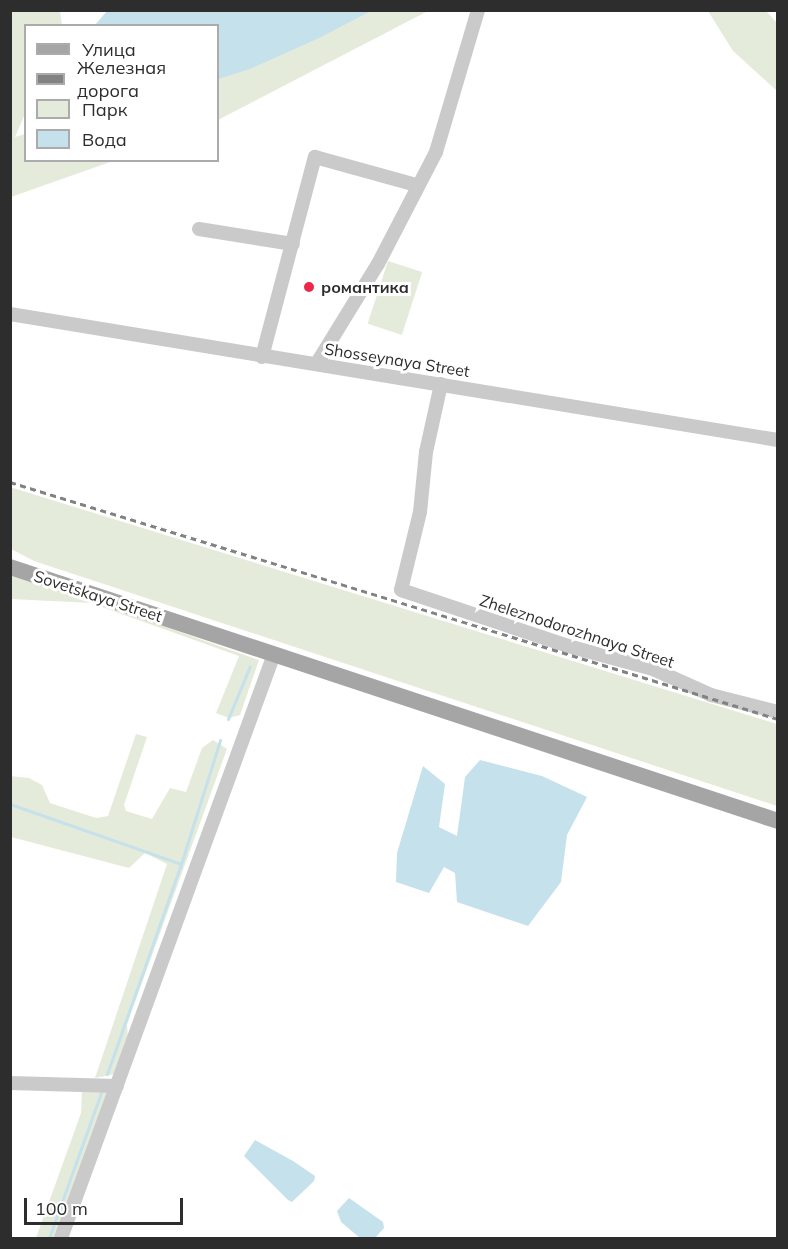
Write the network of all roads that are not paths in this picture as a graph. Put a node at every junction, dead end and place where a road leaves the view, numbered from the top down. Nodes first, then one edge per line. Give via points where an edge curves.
1 (478, 10) edge
2 (417, 185) junction
3 (199, 229) dead end
4 (292, 244) junction
5 (10, 314) edge
6 (262, 357) junction
7 (317, 363) junction
8 (441, 384) junction
9 (777, 440) edge
10 (10, 567) edge
11 (274, 654) junction
12 (777, 712) edge
13 (777, 821) edge
14 (10, 1083) edge
15 (117, 1086) junction
16 (61, 1239) edge

1 - 2 street via 448,117
2 - 4 street via 315,157
2 - 7 street via 373,273
3 - 4 street
4 - 6 street
5 - 6 street, Shosseynaya Street
6 - 7 street, Shosseynaya Street
7 - 8 street, Shosseynaya Street
8 - 9 street, Shosseynaya Street
8 - 12 street, Zheleznodorozhnaya Street via 426,452 420,512 401,590 568,646 653,669 711,695
10 - 11 main road, Sovetskaya Street
11 - 13 main road, Sovetskaya Street
11 - 15 street
14 - 15 street
15 - 16 street

